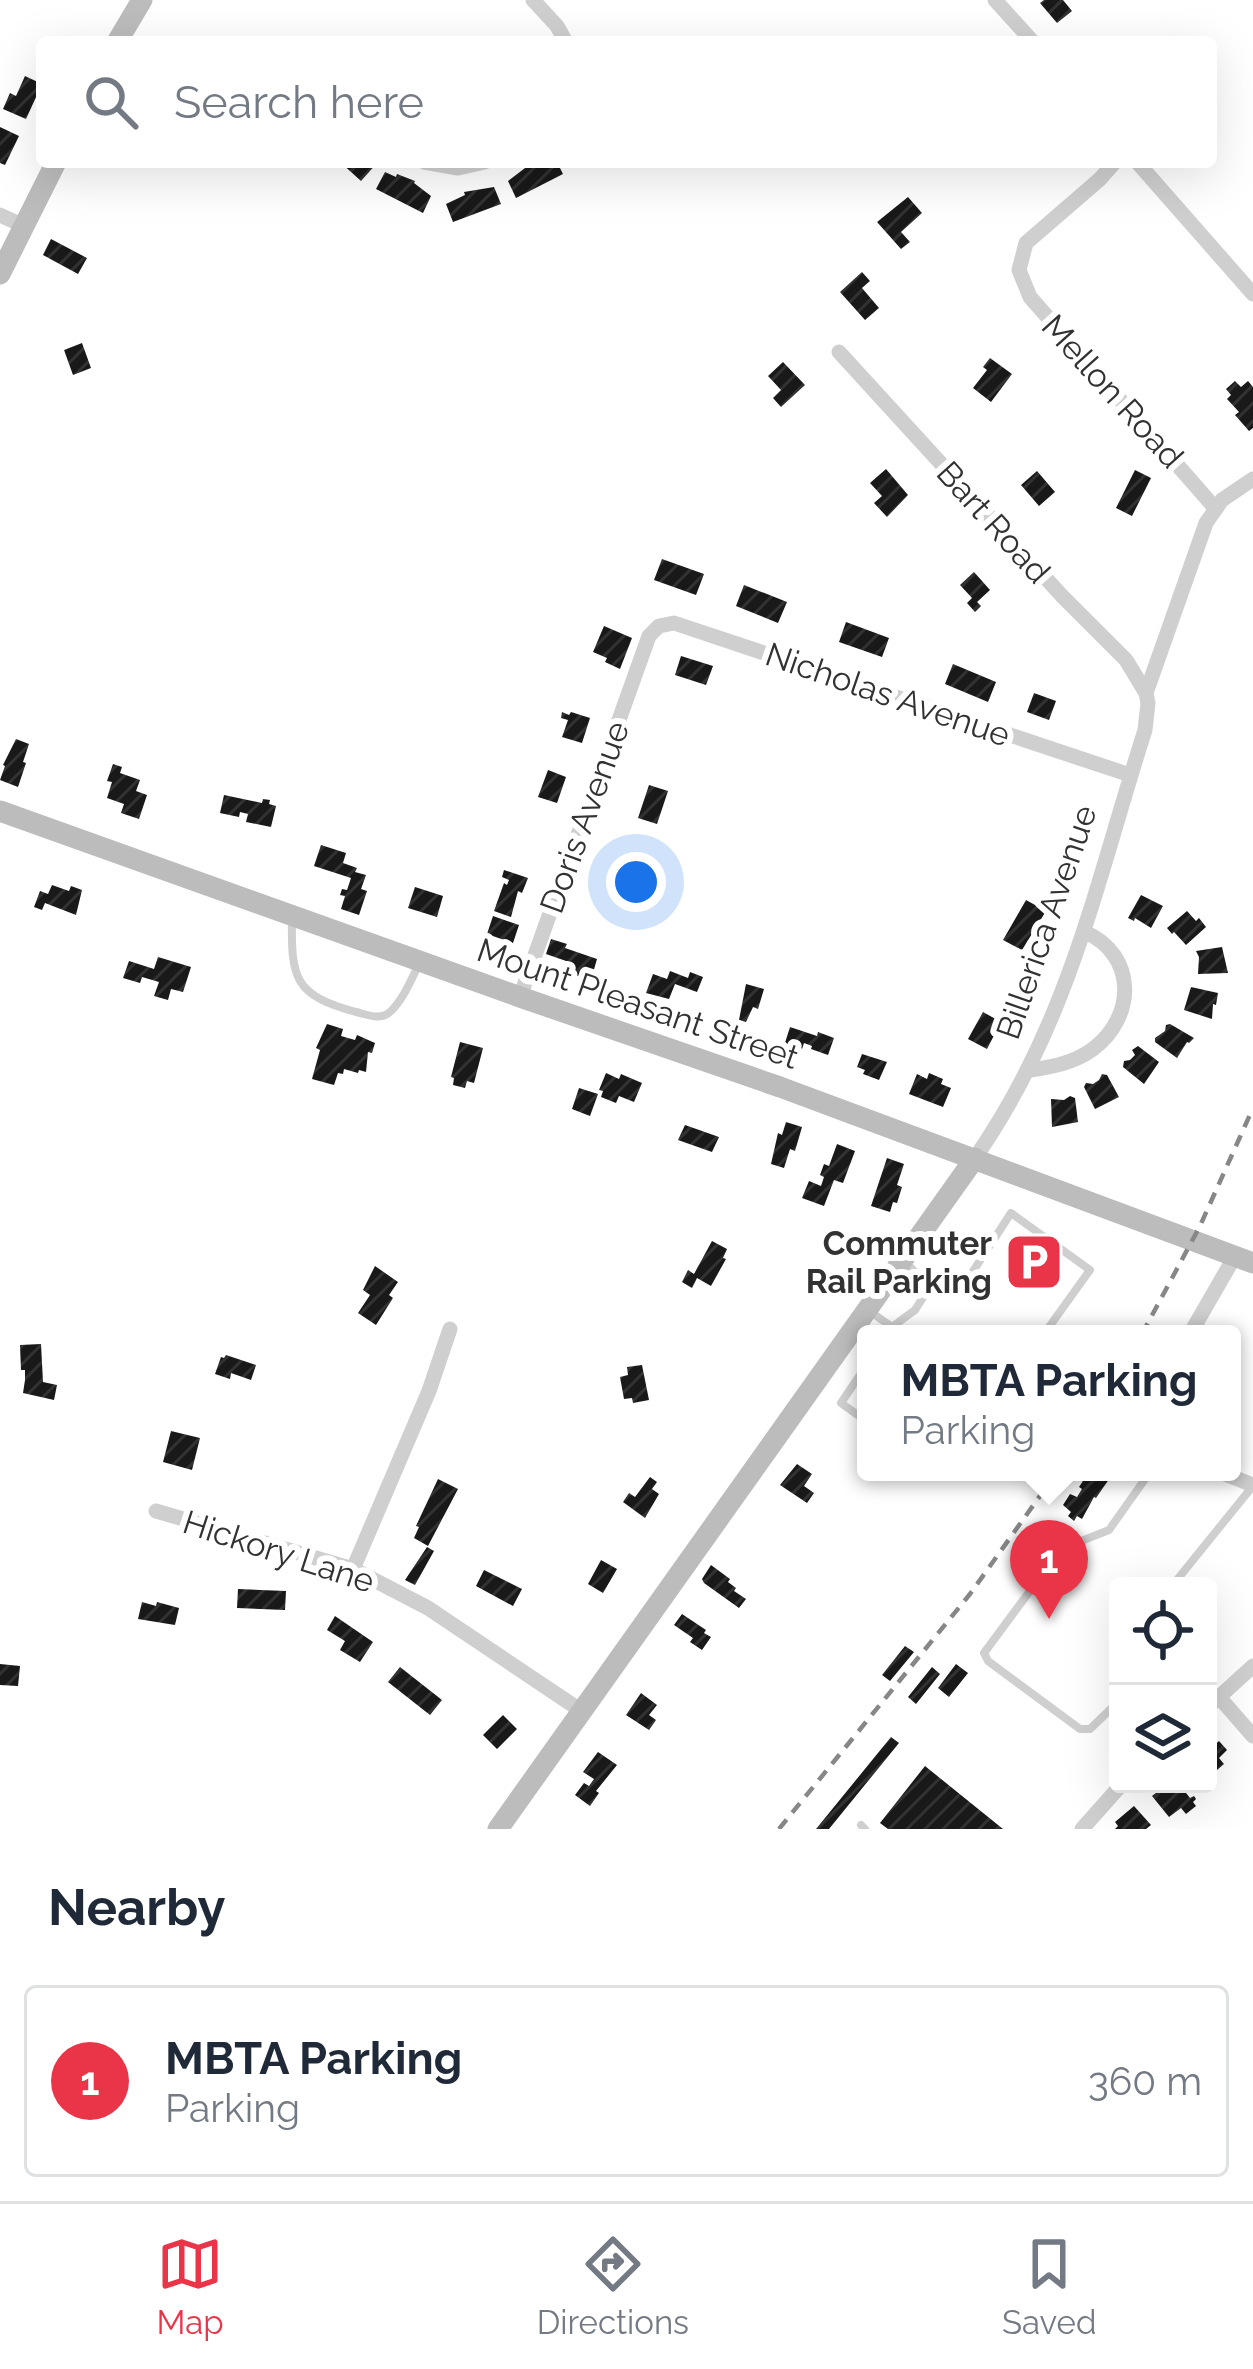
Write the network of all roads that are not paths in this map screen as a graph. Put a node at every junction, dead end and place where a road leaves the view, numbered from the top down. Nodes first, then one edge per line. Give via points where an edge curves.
1 (142, 0) edge
2 (533, 0) edge
3 (995, 0) edge
4 (121, 36) edge
5 (562, 36) edge
6 (1028, 36) edge
7 (53, 168) edge
8 (1110, 168) edge
9 (1143, 168) edge
10 (0, 215) edge
11 (24, 226) junction
12 (0, 274) edge
13 (1253, 294) edge
14 (839, 352) dead end
15 (1253, 479) edge
16 (1215, 508) junction
17 (649, 636) joint
18 (1146, 693) junction
19 (1130, 775) junction
20 (0, 811) edge
21 (292, 915) junction
22 (1085, 932) junction
23 (421, 961) junction
24 (520, 998) junction
25 (1030, 1070) junction
26 (975, 1158) junction
27 (903, 1258) junction
28 (1244, 1259) edge
29 (929, 1288) junction
30 (867, 1310) junction
31 (884, 1325) edge
32 (896, 1325) edge
33 (1050, 1325) edge
34 (1196, 1325) edge
35 (450, 1329) dead end
36 (857, 1379) edge
37 (857, 1415) edge
38 (1144, 1481) edge
39 (1253, 1485) edge
40 (155, 1511) dead end
41 (353, 1569) junction
42 (1179, 1577) edge
43 (1253, 1666) edge
44 (1217, 1698) edge
45 (1217, 1705) edge
46 (1109, 1711) edge
47 (583, 1712) junction
48 (1253, 1736) edge
49 (1114, 1793) edge
50 (1086, 1827) edge
51 (498, 1829) edge

1 - 4 main road
2 - 5 street
3 - 6 street
7 - 11 main road
8 - 16 street, Mellon Road via 1026,243 1019,270 1030,297
9 - 13 street
10 - 11 street
11 - 12 main road
14 - 18 street, Bart Road via 1126,660
15 - 16 street, Billerica Avenue
16 - 18 street, Billerica Avenue
17 - 19 street, Nicholas Avenue via 674,622
17 - 24 street, Doris Avenue
18 - 19 street, Billerica Avenue via 1145,730
19 - 22 street, Billerica Avenue
20 - 21 main road, Mount Pleasant Street
21 - 23 main road, Mount Pleasant Street
21 - 23 lane via 299,979 328,1003 384,1016
22 - 25 street, Billerica Avenue
22 - 25 street via 1118,956 1126,984 1117,1022 1094,1048
23 - 24 main road, Mount Pleasant Street
24 - 26 main road, Mount Pleasant Street
25 - 26 street, Billerica Avenue
26 - 27 main road, Billerica Avenue
26 - 28 main road, Mount Pleasant Street
27 - 29 lane
27 - 30 main road, Billerica Avenue
28 - 34 street
29 - 32 lane
29 - 33 lane via 966,1282 1012,1213 1090,1270
30 - 31 lane
30 - 47 main road, Billerica Avenue
35 - 41 street
36 - 37 lane via 841,1403
38 - 46 lane via 1109,1530 1061,1549 984,1653 1080,1730
39 - 42 lane
40 - 41 street, Hickory Lane
41 - 47 street, Hickory Lane via 428,1608
43 - 44 street
45 - 48 street
47 - 51 main road, Billerica Avenue
49 - 50 street

